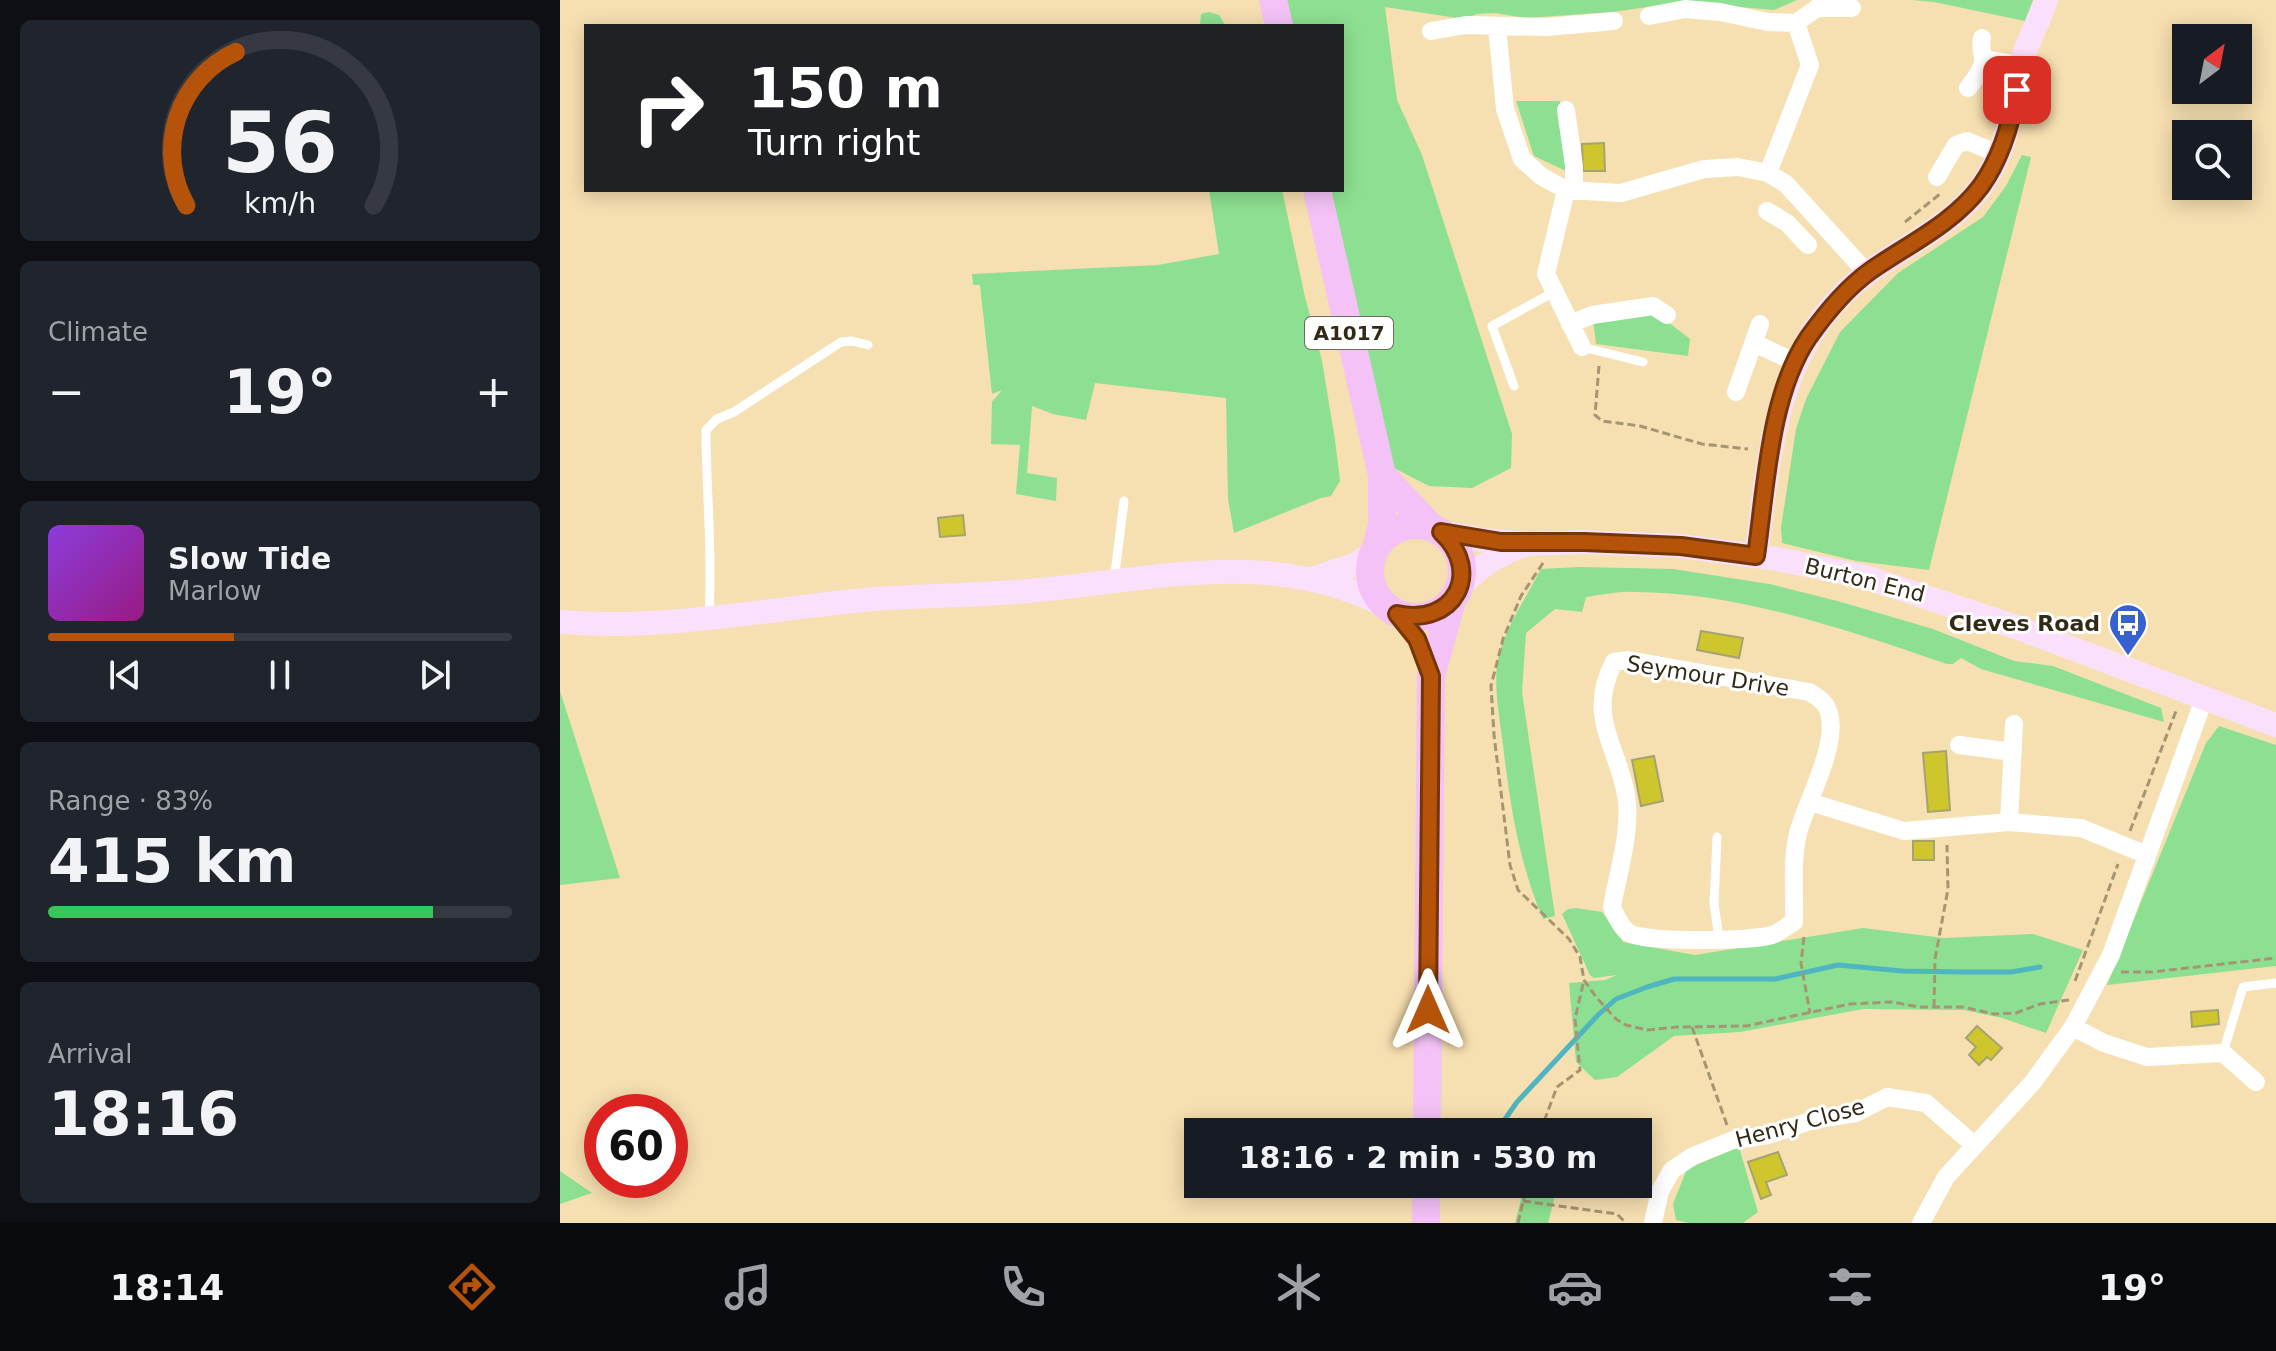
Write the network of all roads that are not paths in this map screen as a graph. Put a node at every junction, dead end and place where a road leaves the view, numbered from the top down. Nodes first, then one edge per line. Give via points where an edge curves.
1 (1273, 0) edge
2 (2046, 0) edge
3 (1852, 8) dead end
4 (1649, 16) dead end
5 (1614, 21) dead end
6 (1796, 23) junction
7 (1279, 24) edge
8 (1497, 27) junction
9 (1431, 31) dead end
10 (1982, 38) dead end
11 (1983, 59) junction
12 (2021, 65) junction
13 (1968, 88) dead end
14 (1566, 110) dead end
15 (1999, 154) junction
16 (1768, 173) junction
17 (1937, 177) dead end
18 (1570, 190) junction
19 (1317, 192) edge
20 (1806, 206) junction
21 (1767, 211) dead end
22 (1787, 223) junction
23 (1808, 245) dead end
24 (1867, 273) junction
25 (1554, 292) junction
26 (1667, 315) dead end
27 (1570, 324) junction
28 (1760, 324) dead end
29 (1754, 343) junction
30 (868, 345) dead end
31 (1588, 349) joint
32 (1643, 362) dead end
33 (1795, 362) junction
34 (1514, 386) dead end
35 (1736, 392) dead end
36 (1382, 475) junction
37 (1124, 501) dead end
38 (1436, 530) junction
39 (1538, 543) junction
40 (1375, 549) junction
41 (1756, 556) junction
42 (1315, 578) junction
43 (1114, 581) junction
44 (1456, 594) junction
45 (1391, 610) junction
46 (709, 619) junction
47 (560, 622) edge
48 (1431, 676) junction
49 (2204, 699) junction
50 (2014, 724) dead end
51 (2276, 725) edge
52 (1959, 745) dead end
53 (2013, 752) junction
54 (1810, 802) junction
55 (2009, 822) junction
56 (1717, 837) dead end
57 (2147, 855) junction
58 (1719, 939) junction
59 (2276, 983) edge
60 (2073, 1027) junction
61 (2223, 1053) junction
62 (2256, 1082) dead end
63 (1427, 1118) edge
64 (1974, 1145) junction
65 (1426, 1198) edge
66 (1426, 1223) edge
67 (1653, 1223) edge
68 (1921, 1223) edge

1 - 7 main road
2 - 12 street
3 - 6 street via 1817,8
4 - 6 street via 1685,9
5 - 8 street
6 - 16 street via 1810,65
8 - 9 street
8 - 18 street via 1505,109 1522,159
10 - 11 street
11 - 12 street
11 - 13 street
12 - 15 street via 2013,115
14 - 18 street via 1574,166
15 - 17 street via 1967,141 1956,145
15 - 24 street via 1965,204
16 - 18 street via 1738,167 1704,169 1621,193
16 - 20 street
18 - 25 street via 1546,274
19 - 36 main road, A1017
20 - 22 street
20 - 24 street
21 - 22 street
22 - 23 street
24 - 33 street via 1838,300
25 - 27 street
25 - 34 lane via 1492,326
26 - 27 street via 1653,306 1592,315
27 - 31 street
28 - 29 street
29 - 33 street
29 - 35 street
30 - 46 lane via 841,342 706,430
31 - 32 lane
33 - 41 street via 1772,443
36 - 38 main road
36 - 40 main road, A1017 via 1382,525
37 - 43 lane
38 - 39 street, Burton End
38 - 40 main road via 1401,527
38 - 44 main road via 1460,556
39 - 41 street, Burton End via 1681,546
39 - 44 street, Burton End via 1487,563
40 - 42 street via 1357,564
40 - 45 main road via 1370,581
41 - 49 street, Burton End via 1931,596
42 - 43 street via 1224,571
42 - 45 street
43 - 46 street via 971,596 877,599
44 - 45 main road via 1427,616
44 - 48 main road
45 - 48 main road via 1417,639
46 - 47 street via 634,625
48 - 63 main road
49 - 51 street, Burton End
49 - 57 street
50 - 53 street
52 - 53 street
53 - 55 street
54 - 55 street via 1904,831
54 - 58 street, Seymour Drive via 1798,834 1794,922 1772,935
54 - 58 street, Seymour Drive via 1831,733 1822,700 1809,692 1628,660 1614,662 1601,711 1626,796 1627,822 1612,907 1628,933 1651,939
55 - 57 street via 2081,828
56 - 58 lane via 1714,903
57 - 60 street via 2103,971
59 - 61 lane via 2243,987
60 - 61 street via 2147,1057
60 - 64 street via 2033,1082
61 - 62 street
64 - 67 street, Henry Close via 1926,1103 1887,1097 1856,1113 1733,1140 1693,1156 1672,1170 1660,1191
64 - 68 street via 1946,1177
65 - 66 main road

